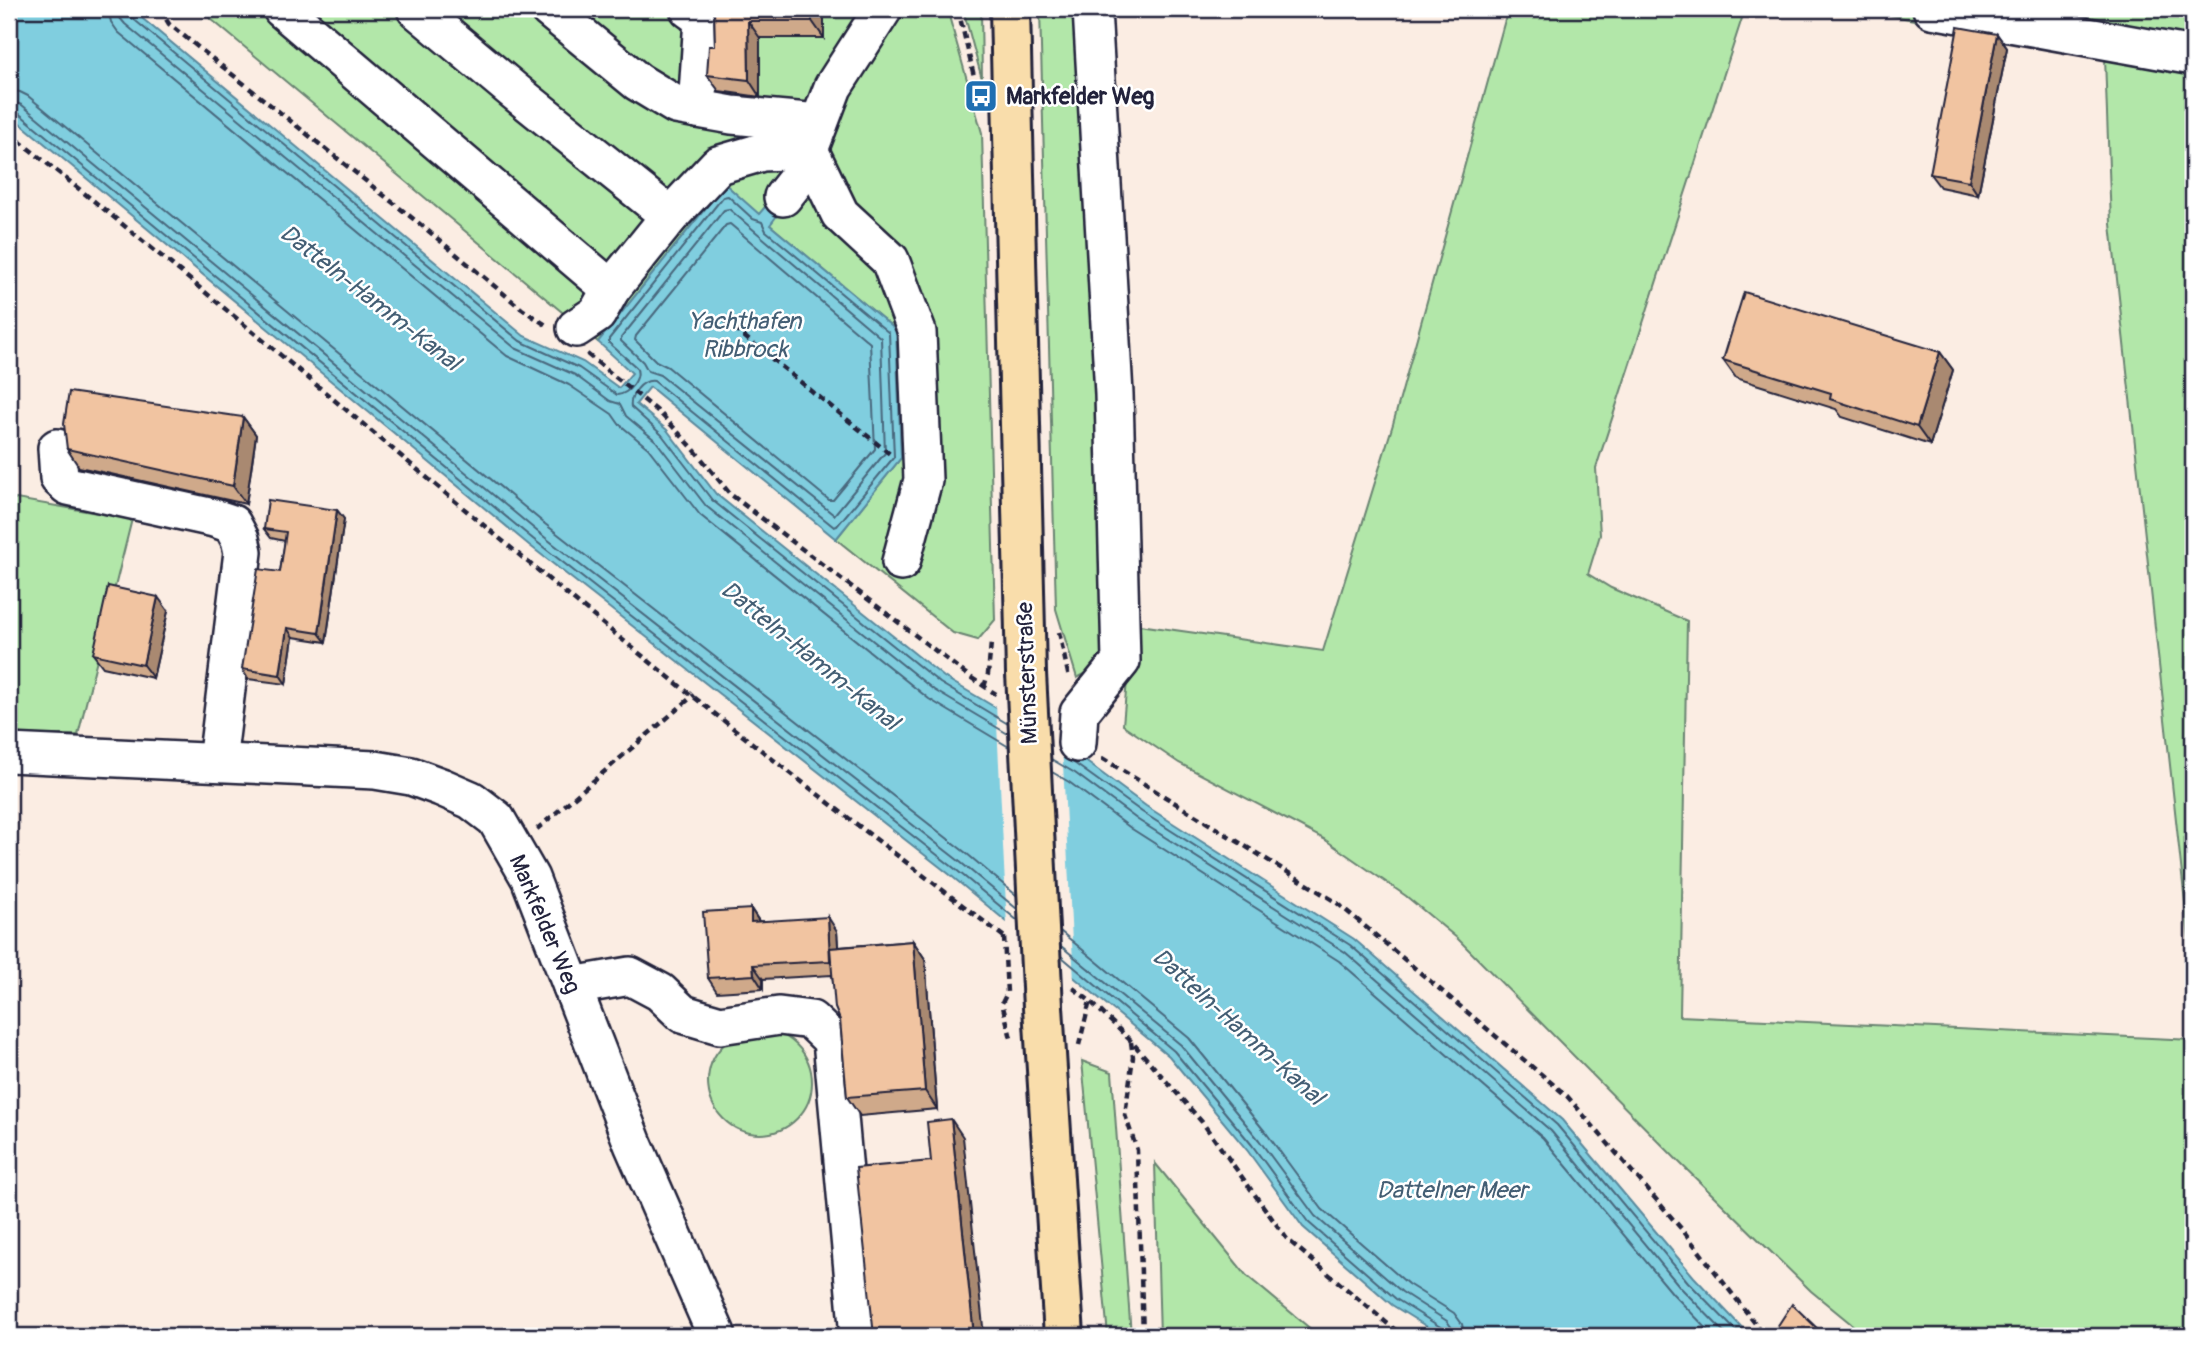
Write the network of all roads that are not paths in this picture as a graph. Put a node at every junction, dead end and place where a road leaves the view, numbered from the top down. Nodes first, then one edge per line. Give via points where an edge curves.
1 (282, 9) edge
2 (416, 9) edge
3 (549, 9) edge
4 (689, 9) edge
5 (883, 9) edge
6 (1010, 9) edge
7 (1092, 9) edge
8 (1932, 9) edge
9 (2193, 56) edge
10 (697, 109) junction
11 (813, 144) junction
12 (783, 197) dead end
13 (670, 216) junction
14 (611, 289) junction
15 (572, 336) road end
16 (57, 448) dead end
17 (901, 562) dead end
18 (1077, 743) road end
19 (9, 753) edge
20 (217, 762) junction
21 (572, 986) junction
22 (717, 1336) edge
23 (859, 1336) edge
24 (1064, 1336) edge

1 - 14 street
2 - 13 street
3 - 10 street via 638,82 676,105
4 - 10 street via 703,19
5 - 11 street via 833,87
6 - 24 main road, Münsterstraße, bridge via 1026,673
7 - 18 street via 1114,394 1121,661 1079,713
8 - 9 street
10 - 11 street via 733,116
11 - 12 street
11 - 13 street via 718,165
11 - 17 street via 840,214 890,260 917,332 923,480
13 - 14 street
14 - 15 street via 597,314
16 - 20 street via 59,478 68,486 214,518 232,524 236,531 243,552
19 - 20 street, Markfelder Weg
20 - 21 street, Markfelder Weg via 375,769 411,776 471,800 496,819 530,878
21 - 22 street, Markfelder Weg
21 - 23 street via 630,976 660,992 683,1014 720,1025 779,1016 811,1020 832,1040

